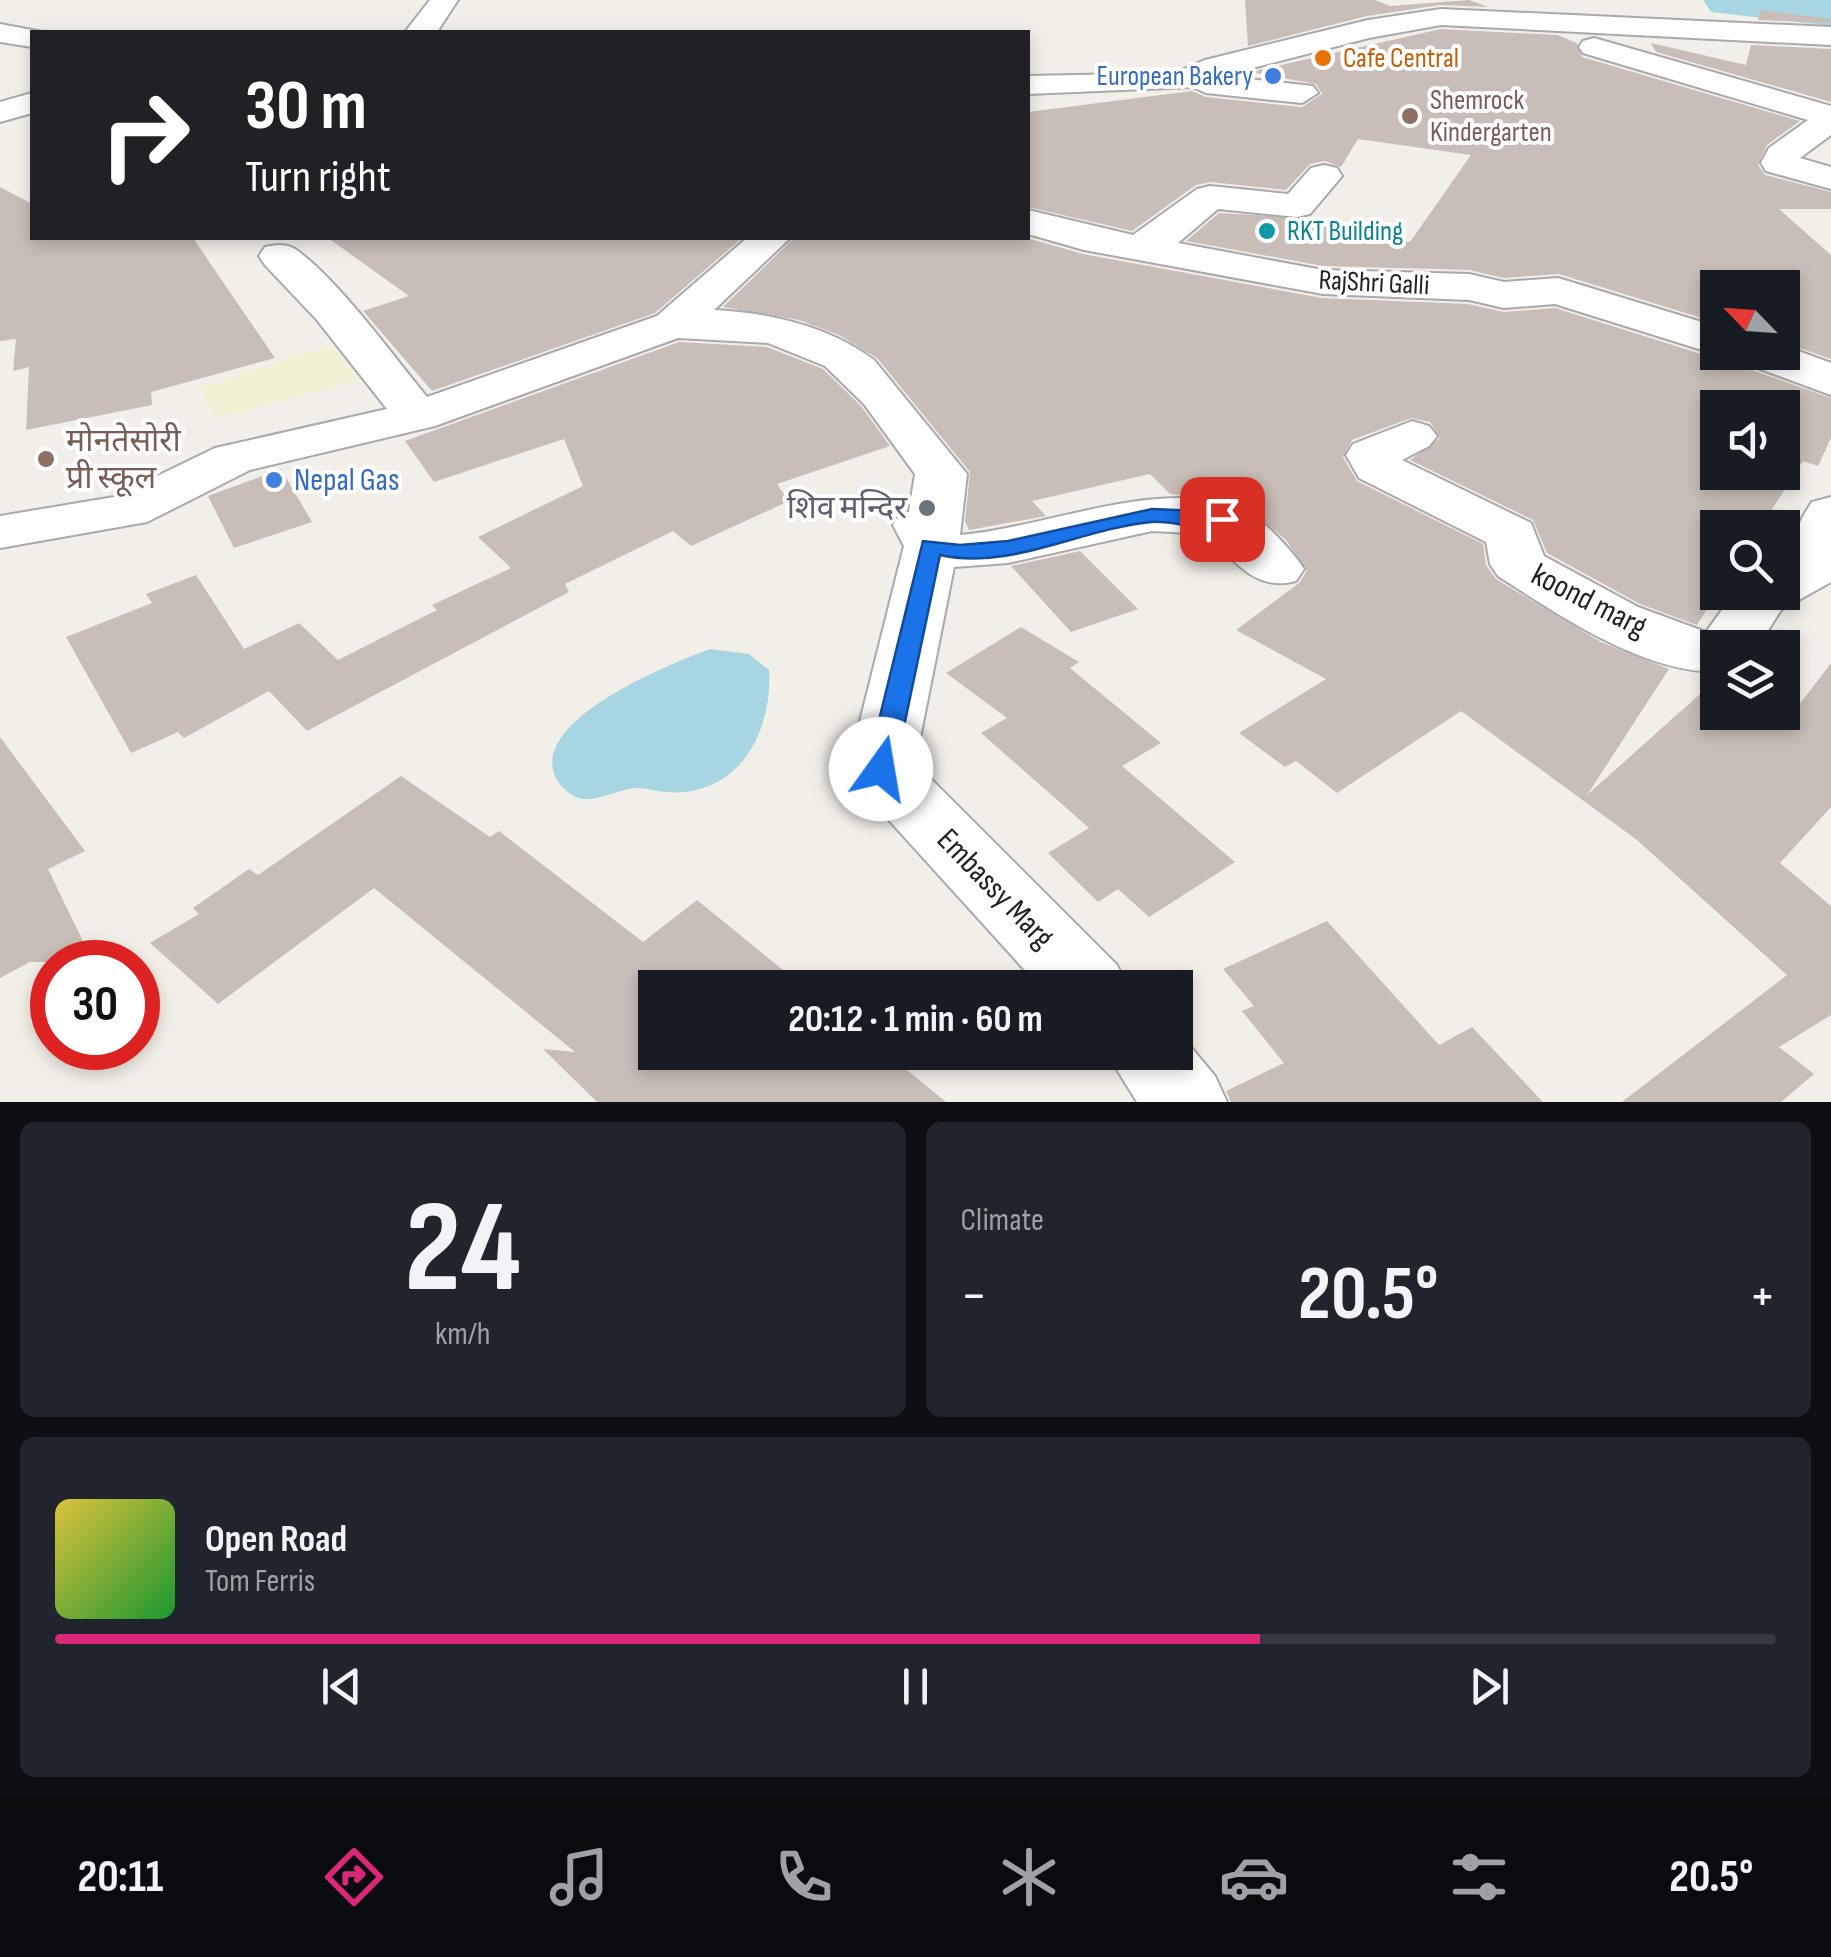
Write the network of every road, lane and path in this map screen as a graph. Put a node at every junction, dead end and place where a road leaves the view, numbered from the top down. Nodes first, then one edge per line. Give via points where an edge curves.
1 (444, 0) edge
2 (1395, 0) edge
3 (1440, 17) junction
4 (1530, 23) junction
5 (422, 30) edge
6 (0, 33) edge
7 (1831, 36) edge
8 (30, 38) edge
9 (1178, 82) junction
10 (1030, 85) edge
11 (1302, 93) dead end
12 (30, 104) edge
13 (0, 112) edge
14 (1831, 118) edge
15 (1324, 176) dead end
16 (1831, 178) edge
17 (1030, 223) edge
18 (768, 240) edge
19 (1142, 246) junction
20 (279, 256) dead end
21 (672, 325) junction
22 (1700, 335) edge
23 (1800, 365) edge
24 (1831, 381) edge
25 (418, 416) junction
26 (1412, 436) dead end
27 (1831, 513) edge
28 (0, 532) edge
29 (926, 535) junction
30 (1276, 569) dead end
31 (1800, 576) edge
32 (1700, 653) edge
33 (1073, 970) edge
34 (1160, 1070) edge
35 (1186, 1102) edge

1 - 5 street
2 - 3 street
3 - 4 street
3 - 9 street via 1216,66
4 - 7 street
4 - 14 street
6 - 8 street
9 - 10 street
9 - 11 street
12 - 13 street
14 - 16 street via 1780,154 1779,164
15 - 19 street via 1297,206 1210,197
17 - 19 street, RajShri Galli
18 - 21 street
19 - 22 street, RajShri Galli via 1323,282 1504,294 1558,290
20 - 25 street
21 - 25 street
21 - 29 street, Embassy Marg via 783,331 855,366 941,474
23 - 24 street
25 - 28 street via 232,459 128,511
26 - 32 street, koond marg via 1371,455 1377,467 1512,534 1518,564 1568,596
27 - 31 street via 1812,570
29 - 30 street via 960,552 1008,548 1152,515 1222,519
29 - 33 street, Embassy Marg via 881,769
34 - 35 street

